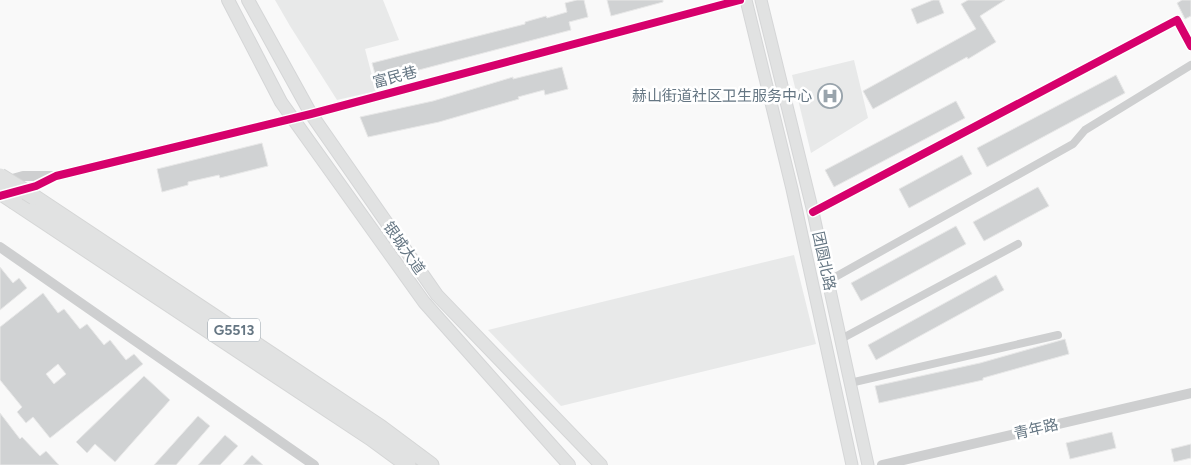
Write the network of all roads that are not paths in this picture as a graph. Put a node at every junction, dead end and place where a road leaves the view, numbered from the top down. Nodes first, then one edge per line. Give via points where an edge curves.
1 (228, 0) edge
2 (248, 0) edge
3 (740, 0) edge
4 (746, 0) edge
5 (761, 0) edge
6 (1191, 46) edge
7 (1191, 65) edge
8 (311, 114) junction
9 (292, 118) junction
10 (0, 176) edge
11 (56, 176) junction
12 (0, 182) edge
13 (0, 192) edge
14 (0, 196) edge
15 (813, 212) junction
16 (1018, 244) dead end
17 (0, 247) edge
18 (828, 281) junction
19 (1058, 335) dead end
20 (841, 339) junction
21 (850, 382) junction
22 (1191, 393) edge
23 (314, 465) edge
24 (408, 465) edge
25 (431, 465) edge
26 (569, 465) edge
27 (601, 465) edge
28 (852, 465) edge
29 (868, 465) edge
30 (882, 465) edge

1 - 9 main road, 银城大道
2 - 8 main road, 银城大道
3 - 8 street, 富民巷
4 - 28 main road, 团圆北路 via 792,189
5 - 15 main road, 团圆北路
6 - 15 street via 1177,20
7 - 18 street via 1085,130 1073,144
8 - 9 street, 富民巷
8 - 27 main road, 银城大道 via 437,296
9 - 11 street, 富民巷
9 - 26 main road, 银城大道 via 424,302
10 - 25 highway, G5513, bridge via 380,427
11 - 12 street via 23,176
11 - 14 street via 36,186
13 - 24 highway, G5513, bridge
15 - 18 main road, 团圆北路
16 - 20 street
17 - 23 street
18 - 20 main road, 团圆北路
19 - 21 street
20 - 21 main road, 团圆北路
21 - 29 main road, 团圆北路
22 - 30 street, 青年路

